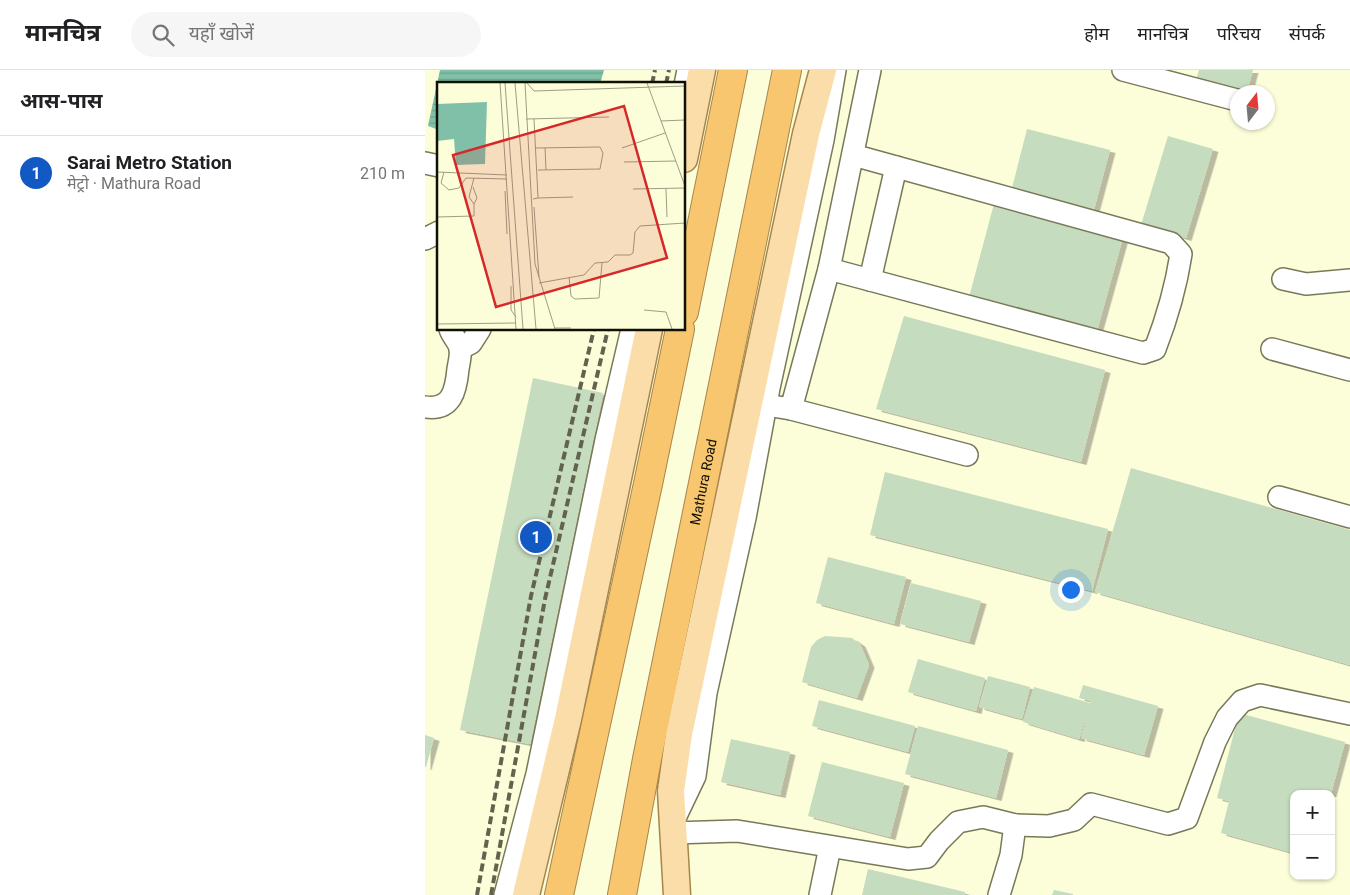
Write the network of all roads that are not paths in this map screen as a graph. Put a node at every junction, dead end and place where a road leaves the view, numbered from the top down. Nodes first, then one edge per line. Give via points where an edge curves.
1 (688, 70) edge
2 (702, 70) edge
3 (733, 70) edge
4 (787, 70) edge
5 (823, 70) edge
6 (835, 70) edge
7 (871, 70) edge
8 (1123, 70) edge
9 (685, 85) edge
10 (1230, 98) edge
11 (685, 154) edge
12 (853, 155) junction
13 (896, 167) junction
14 (437, 233) edge
15 (425, 239) edge
16 (829, 269) junction
17 (1283, 279) dead end
18 (870, 280) junction
19 (1350, 280) edge
20 (685, 307) edge
21 (451, 330) edge
22 (479, 330) edge
23 (632, 330) edge
24 (649, 330) edge
25 (680, 330) edge
26 (461, 348) junction
27 (1272, 349) dead end
28 (1350, 370) edge
29 (766, 404) junction
30 (425, 407) edge
31 (791, 409) junction
32 (967, 456) dead end
33 (1279, 497) dead end
34 (1350, 517) edge
35 (699, 683) junction
36 (1350, 714) edge
37 (546, 777) junction
38 (1015, 825) junction
39 (673, 827) junction
40 (830, 847) junction
41 (505, 895) edge
42 (526, 895) edge
43 (559, 895) edge
44 (622, 895) edge
45 (677, 895) edge
46 (820, 895) edge
47 (999, 895) edge

1 - 9 street
2 - 11 main road
3 - 20 highway
4 - 44 highway, Mathura Road
5 - 35 main road, Mathura Road via 806,134
6 - 29 street
7 - 12 street
8 - 10 street
12 - 13 street
12 - 16 street
13 - 18 street
13 - 18 street via 1171,243 1181,254 1178,276 1155,349 1143,353
14 - 15 street
16 - 18 street
16 - 31 street
17 - 19 street via 1306,284
21 - 26 street
22 - 26 street via 471,343
23 - 37 street via 606,440
24 - 37 main road via 568,719
25 - 43 highway
26 - 30 street via 457,388 452,397 445,404
27 - 28 street
29 - 31 street
29 - 35 street via 745,518
31 - 32 street
33 - 34 street
35 - 39 main road, Mathura Road via 679,734 671,791
36 - 38 street via 1260,695 1241,701 1227,718 1215,742 1187,818 1168,824 1091,804 1074,820 1049,826
37 - 41 street
37 - 42 main road
38 - 40 street via 983,817 959,822 927,857 908,859
38 - 47 street via 1011,855
39 - 40 street via 737,831
39 - 45 main road, Mathura Road
40 - 46 street

